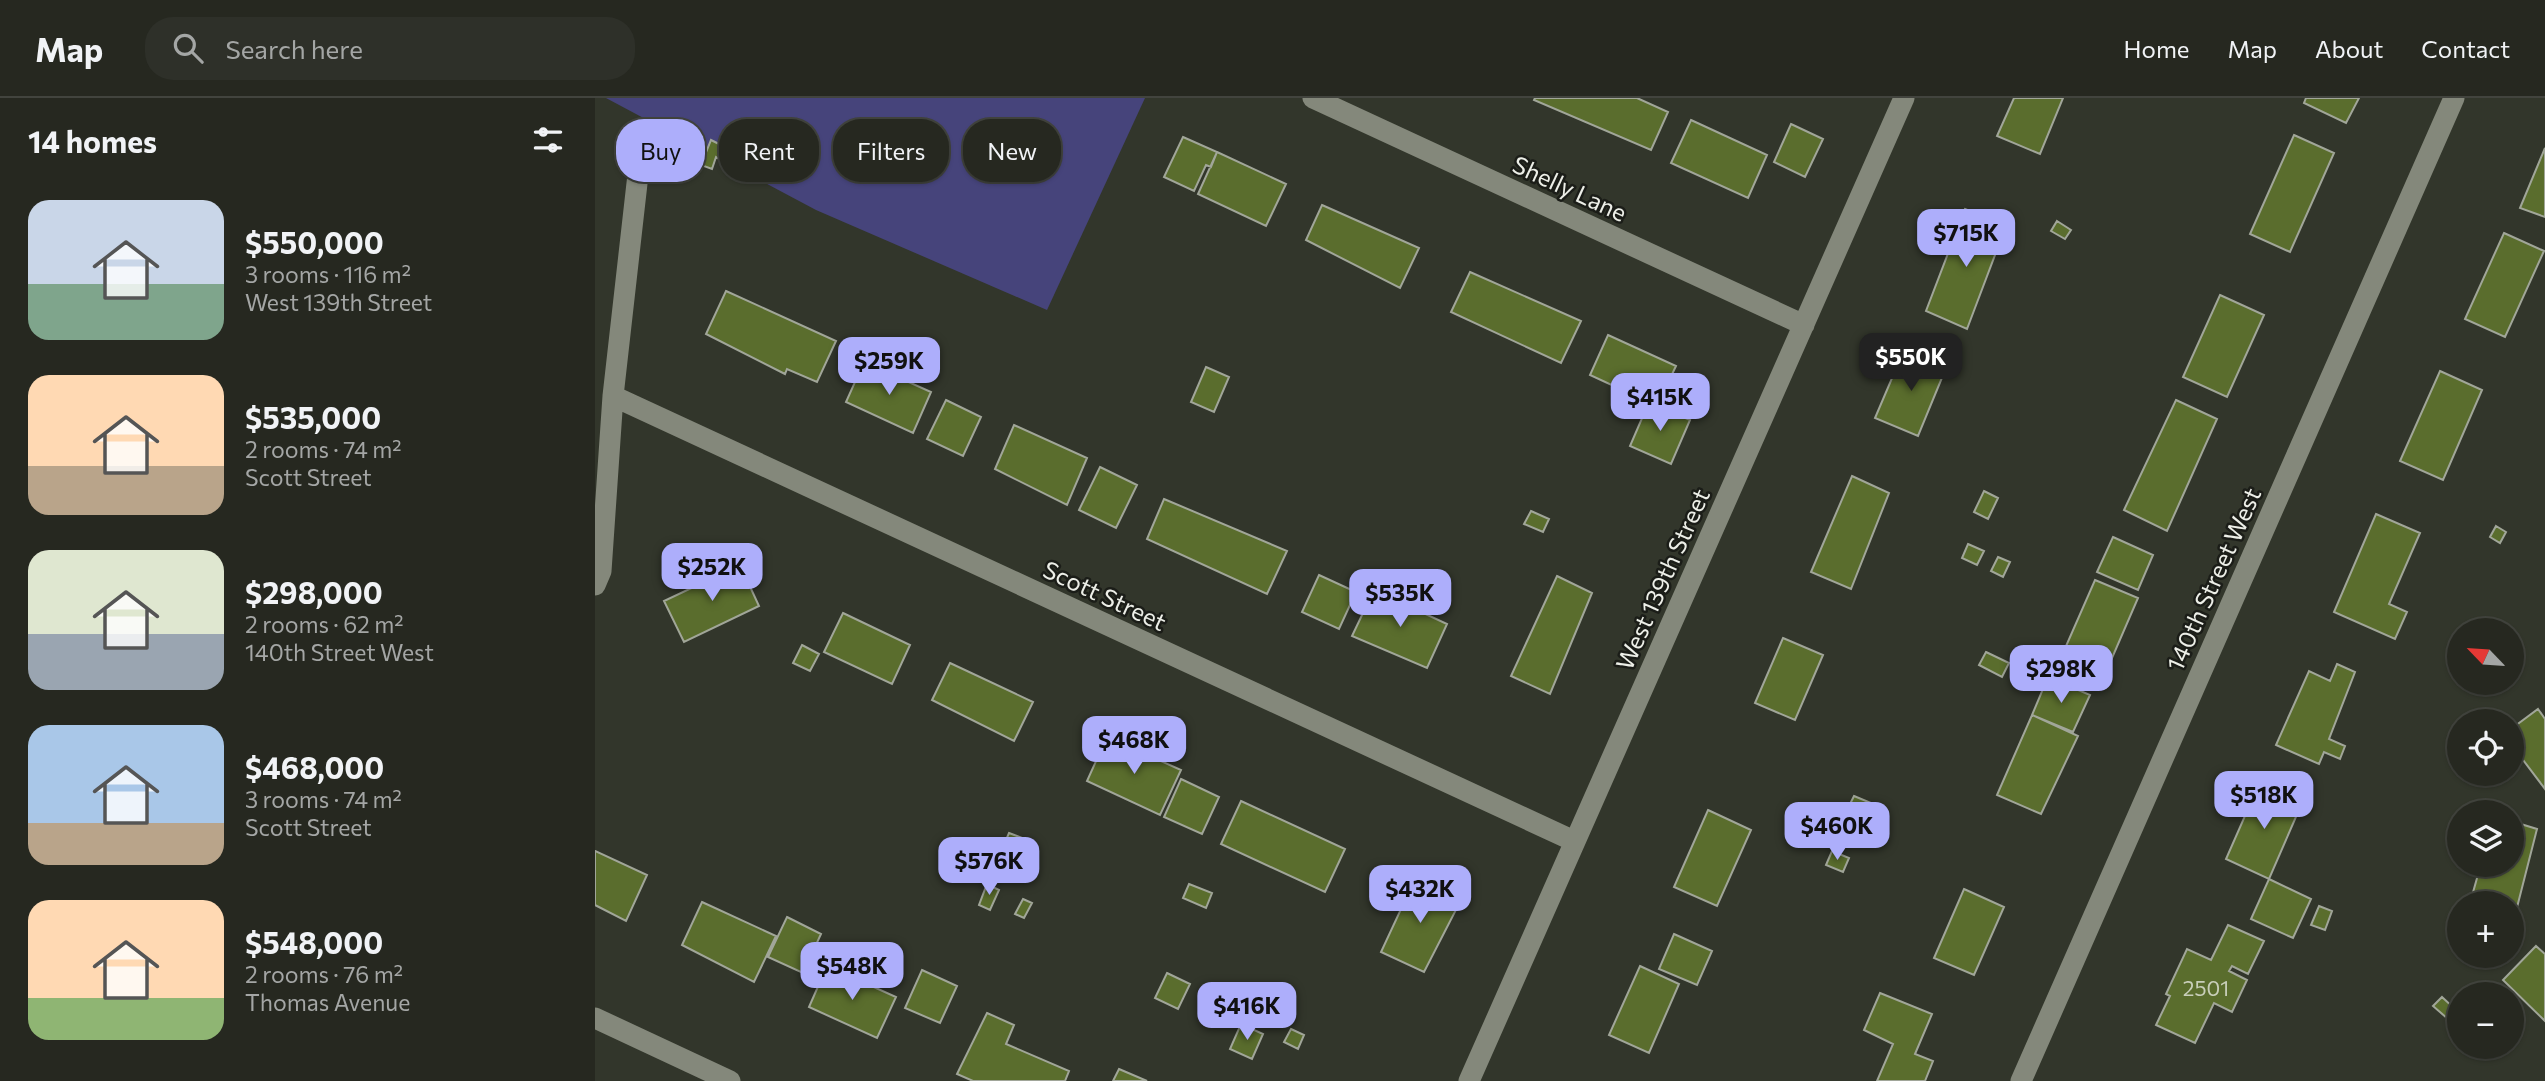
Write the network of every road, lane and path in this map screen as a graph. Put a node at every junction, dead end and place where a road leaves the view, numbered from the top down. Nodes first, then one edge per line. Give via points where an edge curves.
1 (1313, 98) edge
2 (1904, 98) edge
3 (2454, 98) edge
4 (637, 182) edge
5 (1804, 325) junction
6 (613, 396) junction
7 (595, 584) edge
8 (1574, 841) junction
9 (595, 1018) edge
10 (730, 1081) edge
11 (1469, 1081) edge
12 (2021, 1081) edge

1 - 5 street, Shelly Lane
2 - 5 street, West 139th Street
3 - 12 street, 140th Street West
4 - 6 street
5 - 8 street, West 139th Street
6 - 7 street via 601,571
6 - 8 street, Scott Street
8 - 11 street, West 139th Street
9 - 10 street

